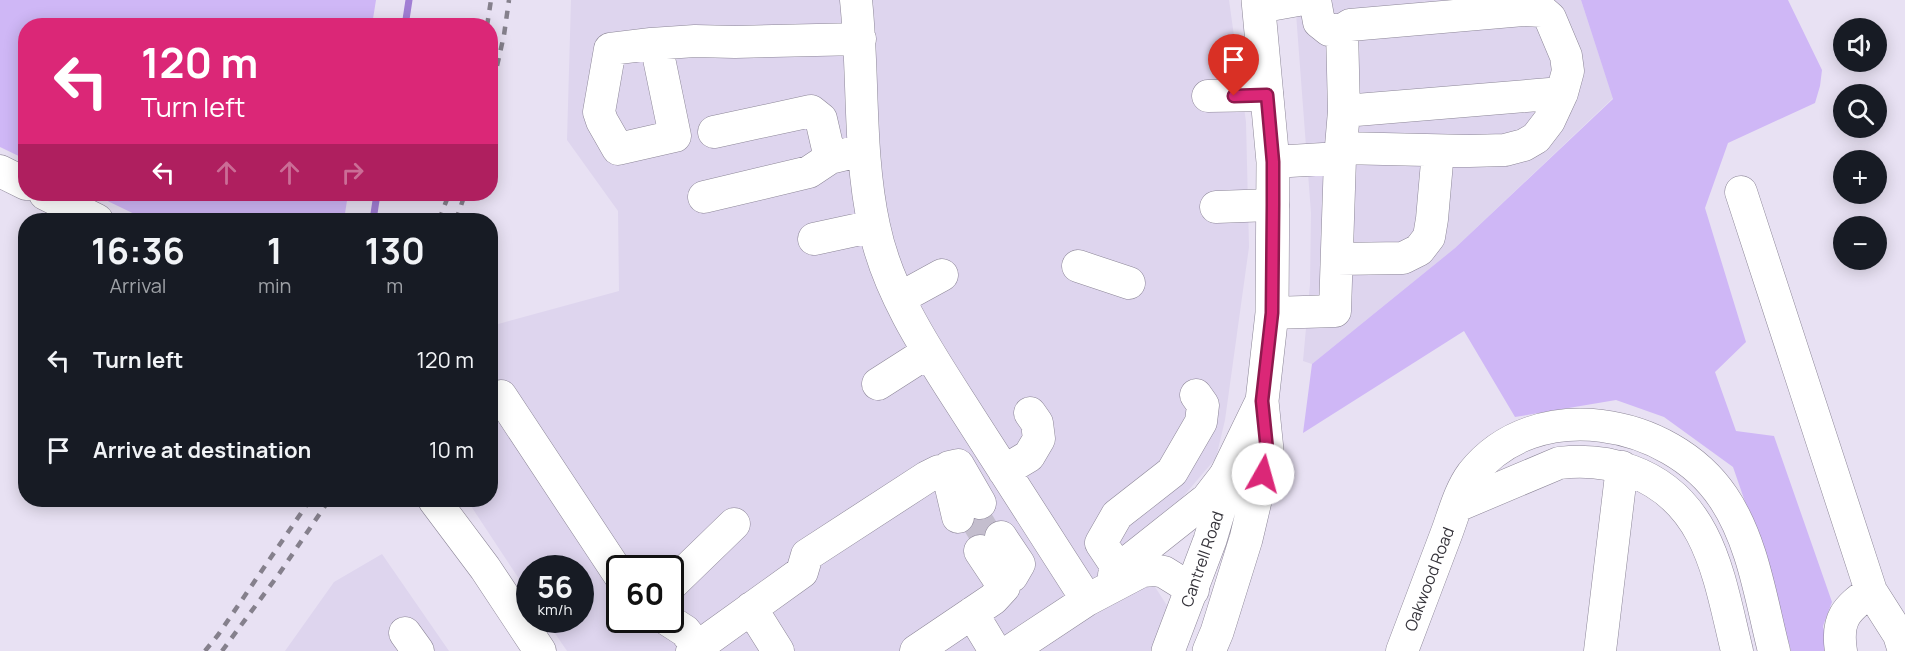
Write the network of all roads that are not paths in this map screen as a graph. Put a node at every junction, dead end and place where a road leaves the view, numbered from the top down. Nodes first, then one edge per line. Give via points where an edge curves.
1 (856, 0) edge
2 (1298, 0) edge
3 (1315, 0) edge
4 (1258, 4) edge
5 (1342, 30) junction
6 (860, 39) junction
7 (656, 44) dead end
8 (1562, 93) junction
9 (1267, 95) junction
10 (1208, 96) dead end
11 (1344, 111) junction
12 (714, 132) dead end
13 (863, 150) junction
14 (1438, 151) junction
15 (1341, 153) junction
16 (830, 158) junction
17 (1273, 162) junction
18 (0, 171) edge
19 (18, 180) edge
20 (1741, 192) dead end
21 (704, 197) dead end
22 (59, 201) edge
23 (1273, 205) junction
24 (1216, 207) dead end
25 (83, 213) edge
26 (874, 226) junction
27 (814, 239) dead end
28 (1336, 259) junction
29 (1078, 266) dead end
30 (942, 275) dead end
31 (1129, 283) dead end
32 (900, 298) junction
33 (1272, 313) junction
34 (928, 352) junction
35 (878, 384) dead end
36 (1196, 395) dead end
37 (501, 396) dead end
38 (1262, 401) junction
39 (1030, 412) dead end
40 (1622, 467) junction
41 (1004, 471) junction
42 (1227, 473) junction
43 (1457, 506) junction
44 (439, 507) edge
45 (969, 510) tunnel mouth
46 (734, 524) dead end
47 (991, 544) tunnel mouth
48 (606, 555) edge
49 (1119, 570) junction
50 (684, 572) edge
51 (1193, 590) junction
52 (1871, 591) junction
53 (995, 594) junction
54 (1087, 600) junction
55 (751, 608) junction
56 (684, 630) edge
57 (697, 650) edge
58 (540, 651) edge
59 (778, 651) edge
60 (916, 651) edge
61 (995, 651) edge
62 (1010, 651) edge
63 (1168, 651) edge
64 (1209, 651) edge
65 (1402, 651) edge
66 (1600, 651) edge
67 (1737, 651) edge
68 (1774, 651) edge
69 (1841, 651) edge
70 (1904, 651) edge

1 - 6 street
2 - 4 street
3 - 5 street via 1318,22 1329,30
4 - 9 main road, Cantrell Road
5 - 8 street via 1350,25 1542,11 1555,27 1566,56 1568,70
5 - 11 street
6 - 7 street
6 - 13 street via 871,112
8 - 11 street
8 - 14 street via 1549,121 1536,138 1524,145 1505,150
9 - 10 street
9 - 17 main road, Cantrell Road
11 - 15 street
12 - 16 street via 811,111 821,119
13 - 16 street
13 - 26 street
14 - 15 street
14 - 28 street via 1429,237 1419,250 1402,258
15 - 17 street
15 - 28 street
16 - 21 street via 809,172
17 - 23 main road, Cantrell Road
18 - 19 street
20 - 52 street
22 - 25 street
23 - 24 street
23 - 33 main road, Cantrell Road
26 - 27 street
26 - 32 street via 884,263
28 - 33 street via 1335,311
29 - 31 street
30 - 32 street
32 - 34 street
33 - 38 main road, Cantrell Road
34 - 35 street
34 - 41 street
36 - 49 street via 1203,405 1200,422 1172,472 1117,515 1101,543
37 - 48 street
38 - 42 main road, Cantrell Road
38 - 64 main road, Cantrell Road via 1267,450 1263,474
39 - 41 street via 1040,439 1029,456
40 - 43 street, Oakwood Road via 1559,463
40 - 66 street
40 - 67 street, Oakwood Road via 1664,488 1696,523 1709,548
41 - 54 street
42 - 49 street via 1207,499
42 - 51 main road, Cantrell Road
43 - 65 street, Oakwood Road
43 - 68 street, Oakwood Road via 1471,476 1486,458 1530,434 1555,427 1596,424 1660,442 1703,472 1723,495 1738,522
44 - 58 street
45 - 55 street via 944,469 807,555 802,572
46 - 50 street
47 - 53 street
49 - 54 street
51 - 54 street via 1164,572 1142,571
51 - 63 main road, Cantrell Road
52 - 69 street via 1842,618
52 - 70 street via 1899,635
53 - 60 street
53 - 61 street
54 - 62 street
55 - 57 street
55 - 59 street
56 - 57 street

